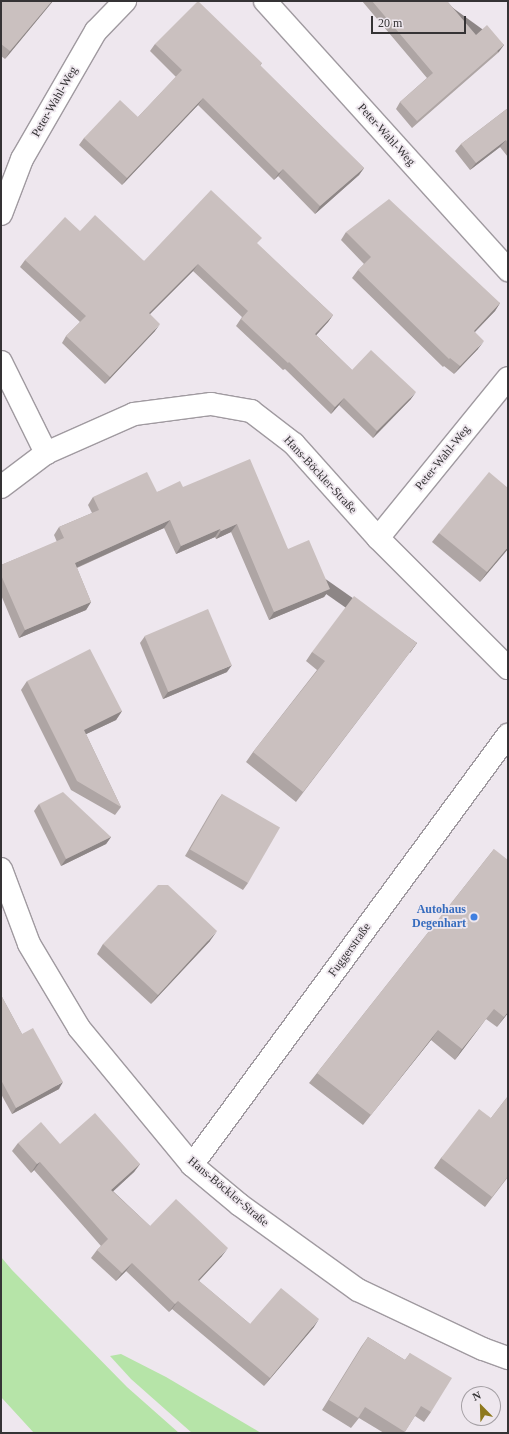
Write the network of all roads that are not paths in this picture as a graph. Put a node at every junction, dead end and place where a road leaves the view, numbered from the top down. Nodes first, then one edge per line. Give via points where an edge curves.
1 (125, 1) edge
2 (265, 1) edge
3 (1, 214) edge
4 (508, 270) edge
5 (1, 362) edge
6 (508, 378) edge
7 (46, 453) junction
8 (1, 487) edge
9 (378, 538) junction
10 (508, 668) edge
11 (508, 735) edge
12 (1, 870) edge
13 (192, 1165) junction
14 (508, 1358) edge

1 - 3 street, Peter-Wahl-Weg via 96,30 22,159
2 - 4 street, Peter-Wahl-Weg
5 - 7 street
6 - 9 street, Peter-Wahl-Weg
7 - 8 street, Hans-Böckler-Straße
7 - 9 street, Hans-Böckler-Straße via 134,414 210,404 251,411 294,444
9 - 10 street, Hans-Böckler-Straße
11 - 13 street, Fuggerstraße
12 - 13 street, Hans-Böckler-Straße via 29,944 79,1028
13 - 14 street, Hans-Böckler-Straße via 240,1205 358,1290 483,1349

